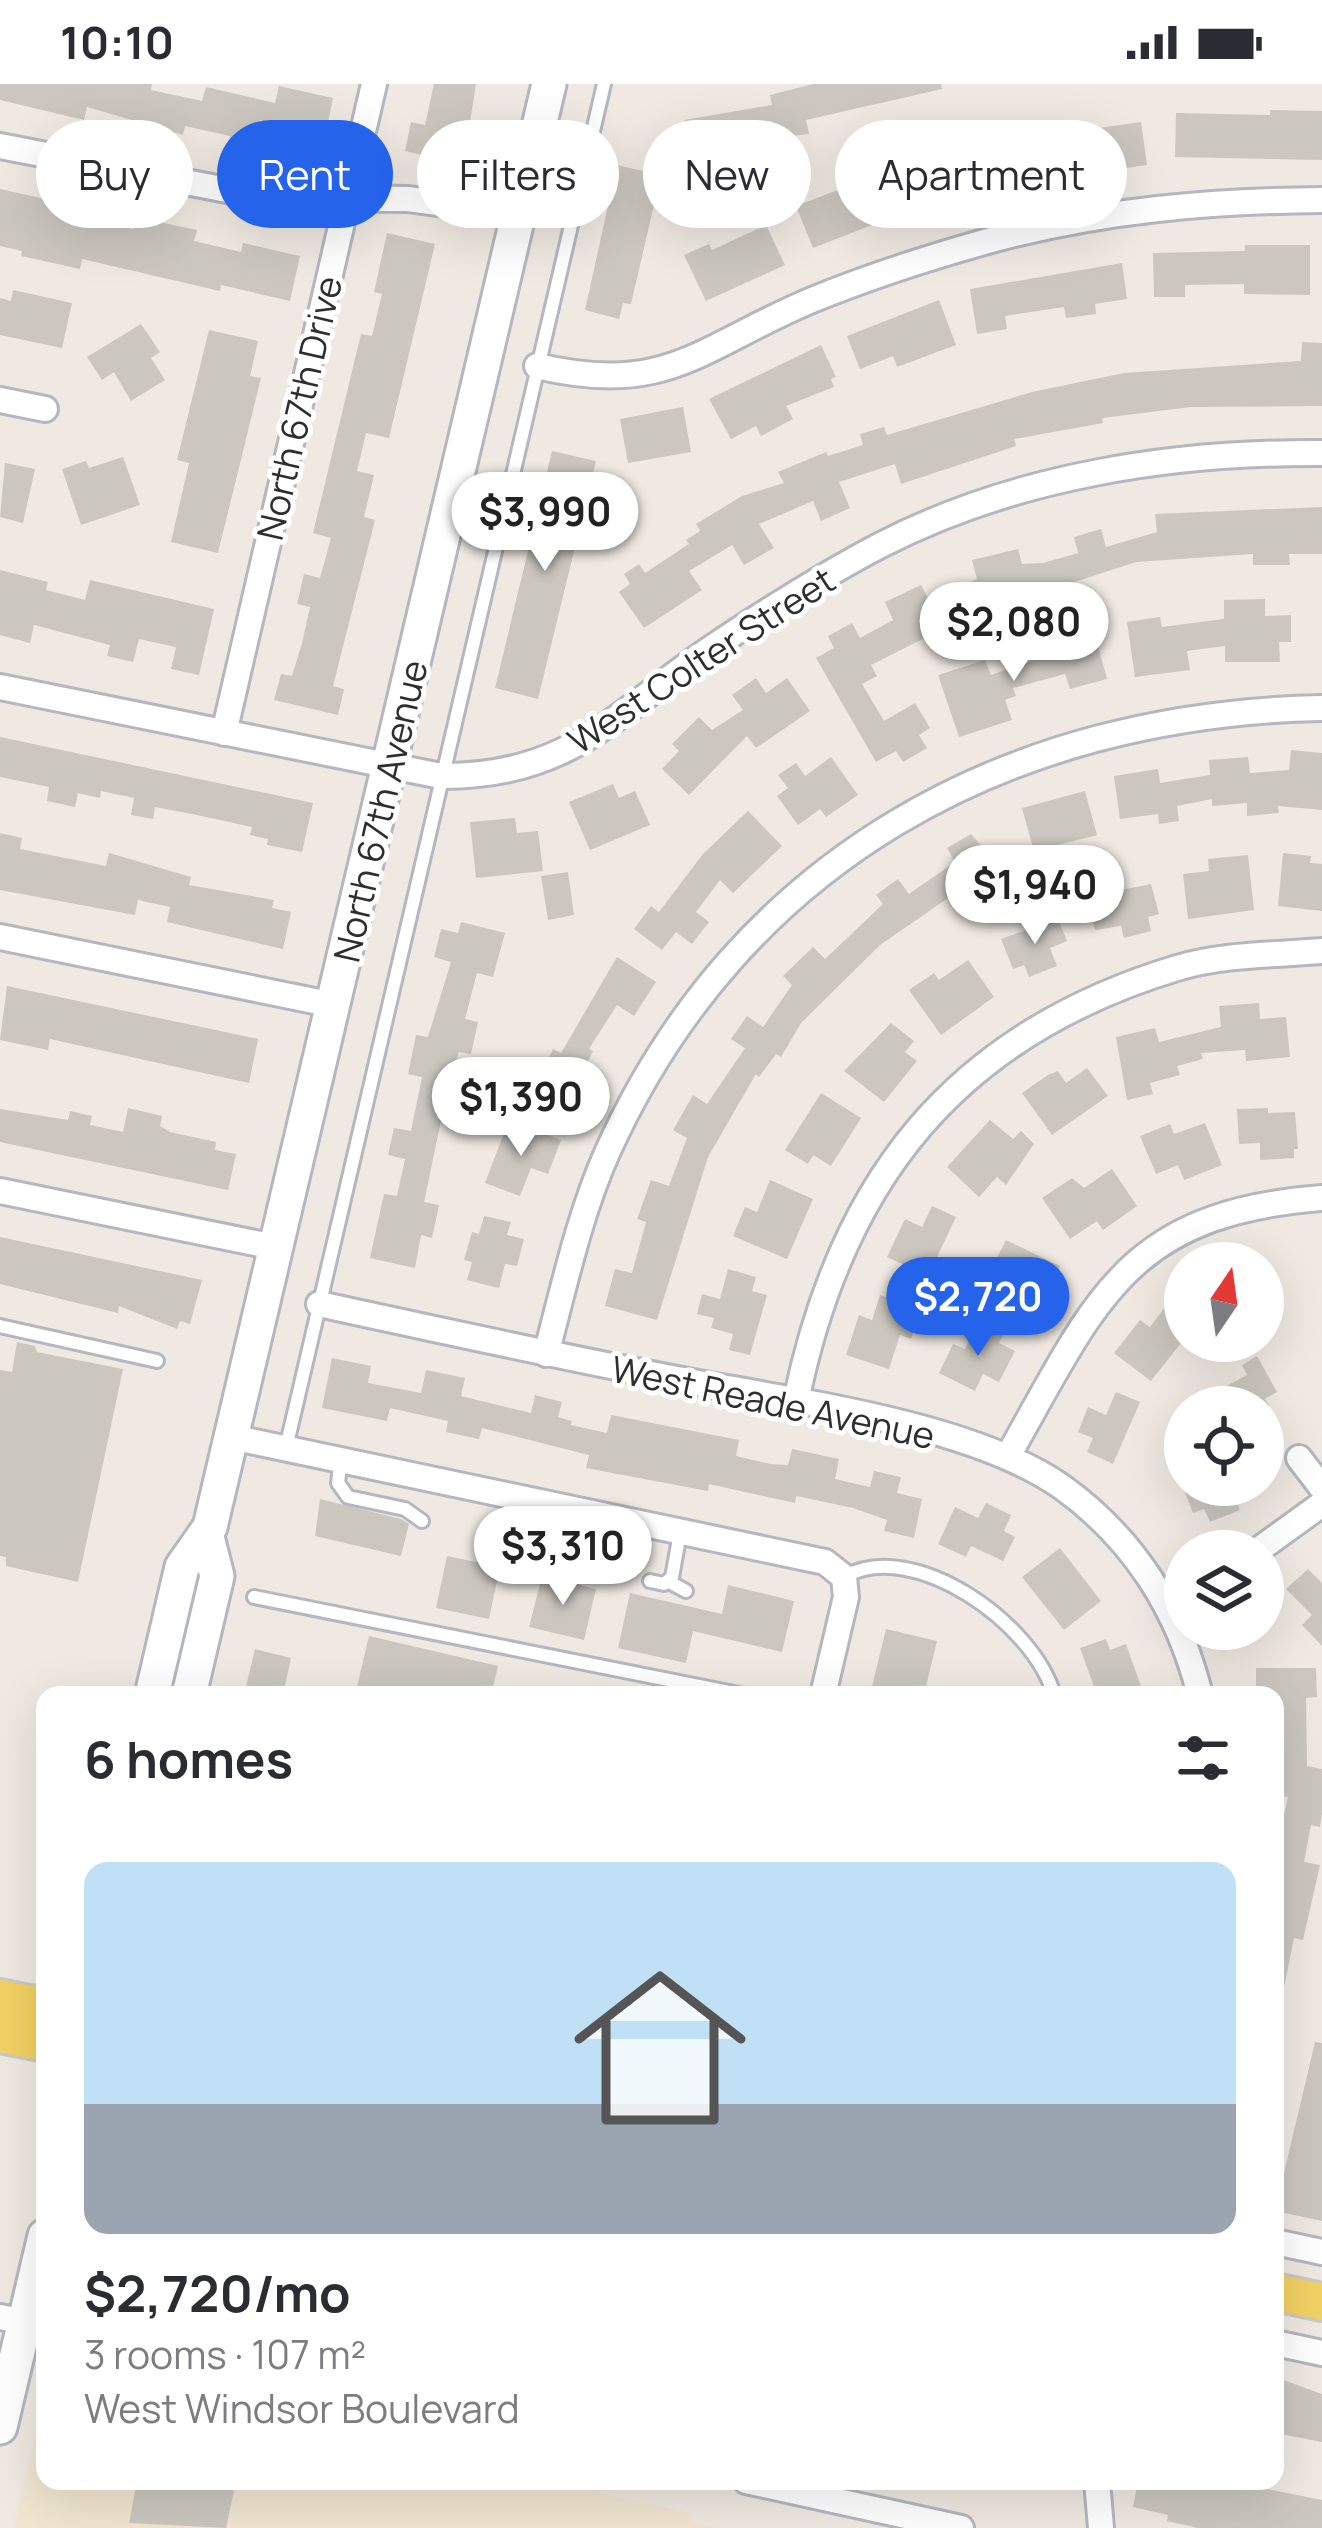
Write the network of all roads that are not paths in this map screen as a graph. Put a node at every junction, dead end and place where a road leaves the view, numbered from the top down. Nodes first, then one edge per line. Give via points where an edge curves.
1 (374, 84) edge
2 (549, 84) edge
3 (604, 84) edge
4 (366, 120) edge
5 (540, 120) edge
6 (0, 146) edge
7 (217, 188) edge
8 (1322, 200) edge
9 (340, 228) edge
10 (515, 228) edge
11 (537, 366) junction
12 (0, 400) edge
13 (45, 409) dead end
14 (1322, 454) edge
15 (0, 687) edge
16 (1322, 708) edge
17 (224, 733) junction
18 (390, 765) junction
19 (441, 776) junction
20 (0, 937) edge
21 (1322, 952) edge
22 (334, 1005) junction
23 (0, 1191) edge
24 (1322, 1198) edge
25 (275, 1247) junction
26 (319, 1304) junction
27 (0, 1326) edge
28 (546, 1354) junction
29 (157, 1360) dead end
30 (796, 1401) junction
31 (231, 1436) junction
32 (286, 1448) junction
33 (1008, 1456) junction
34 (1299, 1458) dead end
35 (341, 1460) junction
36 (1322, 1488) edge
37 (1322, 1504) edge
38 (422, 1521) dead end
39 (1284, 1531) edge
40 (680, 1532) junction
41 (207, 1537) junction
42 (671, 1577) junction
43 (844, 1577) junction
44 (650, 1581) dead end
45 (1164, 1587) edge
46 (686, 1591) dead end
47 (254, 1597) dead end
48 (1189, 1650) edge
49 (154, 1686) edge
50 (192, 1686) edge
51 (699, 1686) edge
52 (825, 1686) edge
53 (1048, 1686) edge
54 (1199, 1686) edge
55 (0, 1998) edge
56 (36, 2005) edge
57 (0, 2034) edge
58 (36, 2041) edge
59 (1284, 2244) edge
60 (1322, 2252) edge
61 (36, 2259) edge
62 (1284, 2294) edge
63 (1322, 2302) edge
64 (12, 2319) edge
65 (1284, 2345) edge
66 (1322, 2353) edge
67 (5, 2383) edge
68 (0, 2427) edge
69 (775, 2490) edge
70 (1098, 2490) edge
71 (865, 2518) edge
72 (961, 2528) edge
73 (1101, 2528) edge

1 - 4 street, North 67th Drive
2 - 5 main road, North 67th Avenue
3 - 11 lane
6 - 7 street
8 - 11 street via 1142,209 993,240 824,296 660,372 600,378
9 - 17 street, North 67th Drive
10 - 18 main road, North 67th Avenue
11 - 19 lane
12 - 13 street
14 - 19 street, West Colter Street via 1154,461 952,511 706,652 602,733 519,766
15 - 17 street, West Colter Street
16 - 28 street via 1168,720 1025,757 909,813 820,875 715,979 629,1108 605,1158
17 - 18 street, West Colter Street
18 - 19 street, West Colter Street
18 - 22 main road, North 67th Avenue
19 - 26 lane
20 - 22 street
21 - 30 street via 1178,967 1026,1035 966,1076 895,1155 849,1228 815,1314
22 - 25 main road, North 67th Avenue
23 - 25 street
24 - 33 street via 1252,1204 1137,1257 1096,1300
25 - 31 main road, North 67th Avenue
26 - 28 street, West Reade Avenue
26 - 32 lane
27 - 29 lane
28 - 30 street, West Reade Avenue
30 - 33 street, West Reade Avenue
31 - 32 street
31 - 41 main road, North 67th Avenue
32 - 35 street
33 - 45 street, West Reade Avenue via 1106,1522
34 - 36 street
35 - 38 lane via 338,1483 348,1497 405,1509
35 - 40 street
37 - 39 street
40 - 42 lane
40 - 43 street via 825,1562
41 - 49 main road, North 67th Avenue via 182,1567
41 - 50 main road, North 67th Avenue via 217,1576
42 - 44 lane
42 - 46 lane
43 - 52 street
43 - 53 lane via 888,1564 964,1591 994,1611
47 - 51 lane
48 - 54 street, West Reade Avenue
55 - 56 main road
57 - 58 main road
59 - 60 street
61 - 64 main road
62 - 63 main road
64 - 67 main road
65 - 66 street
67 - 68 main road
69 - 71 street
70 - 73 street
71 - 72 street

